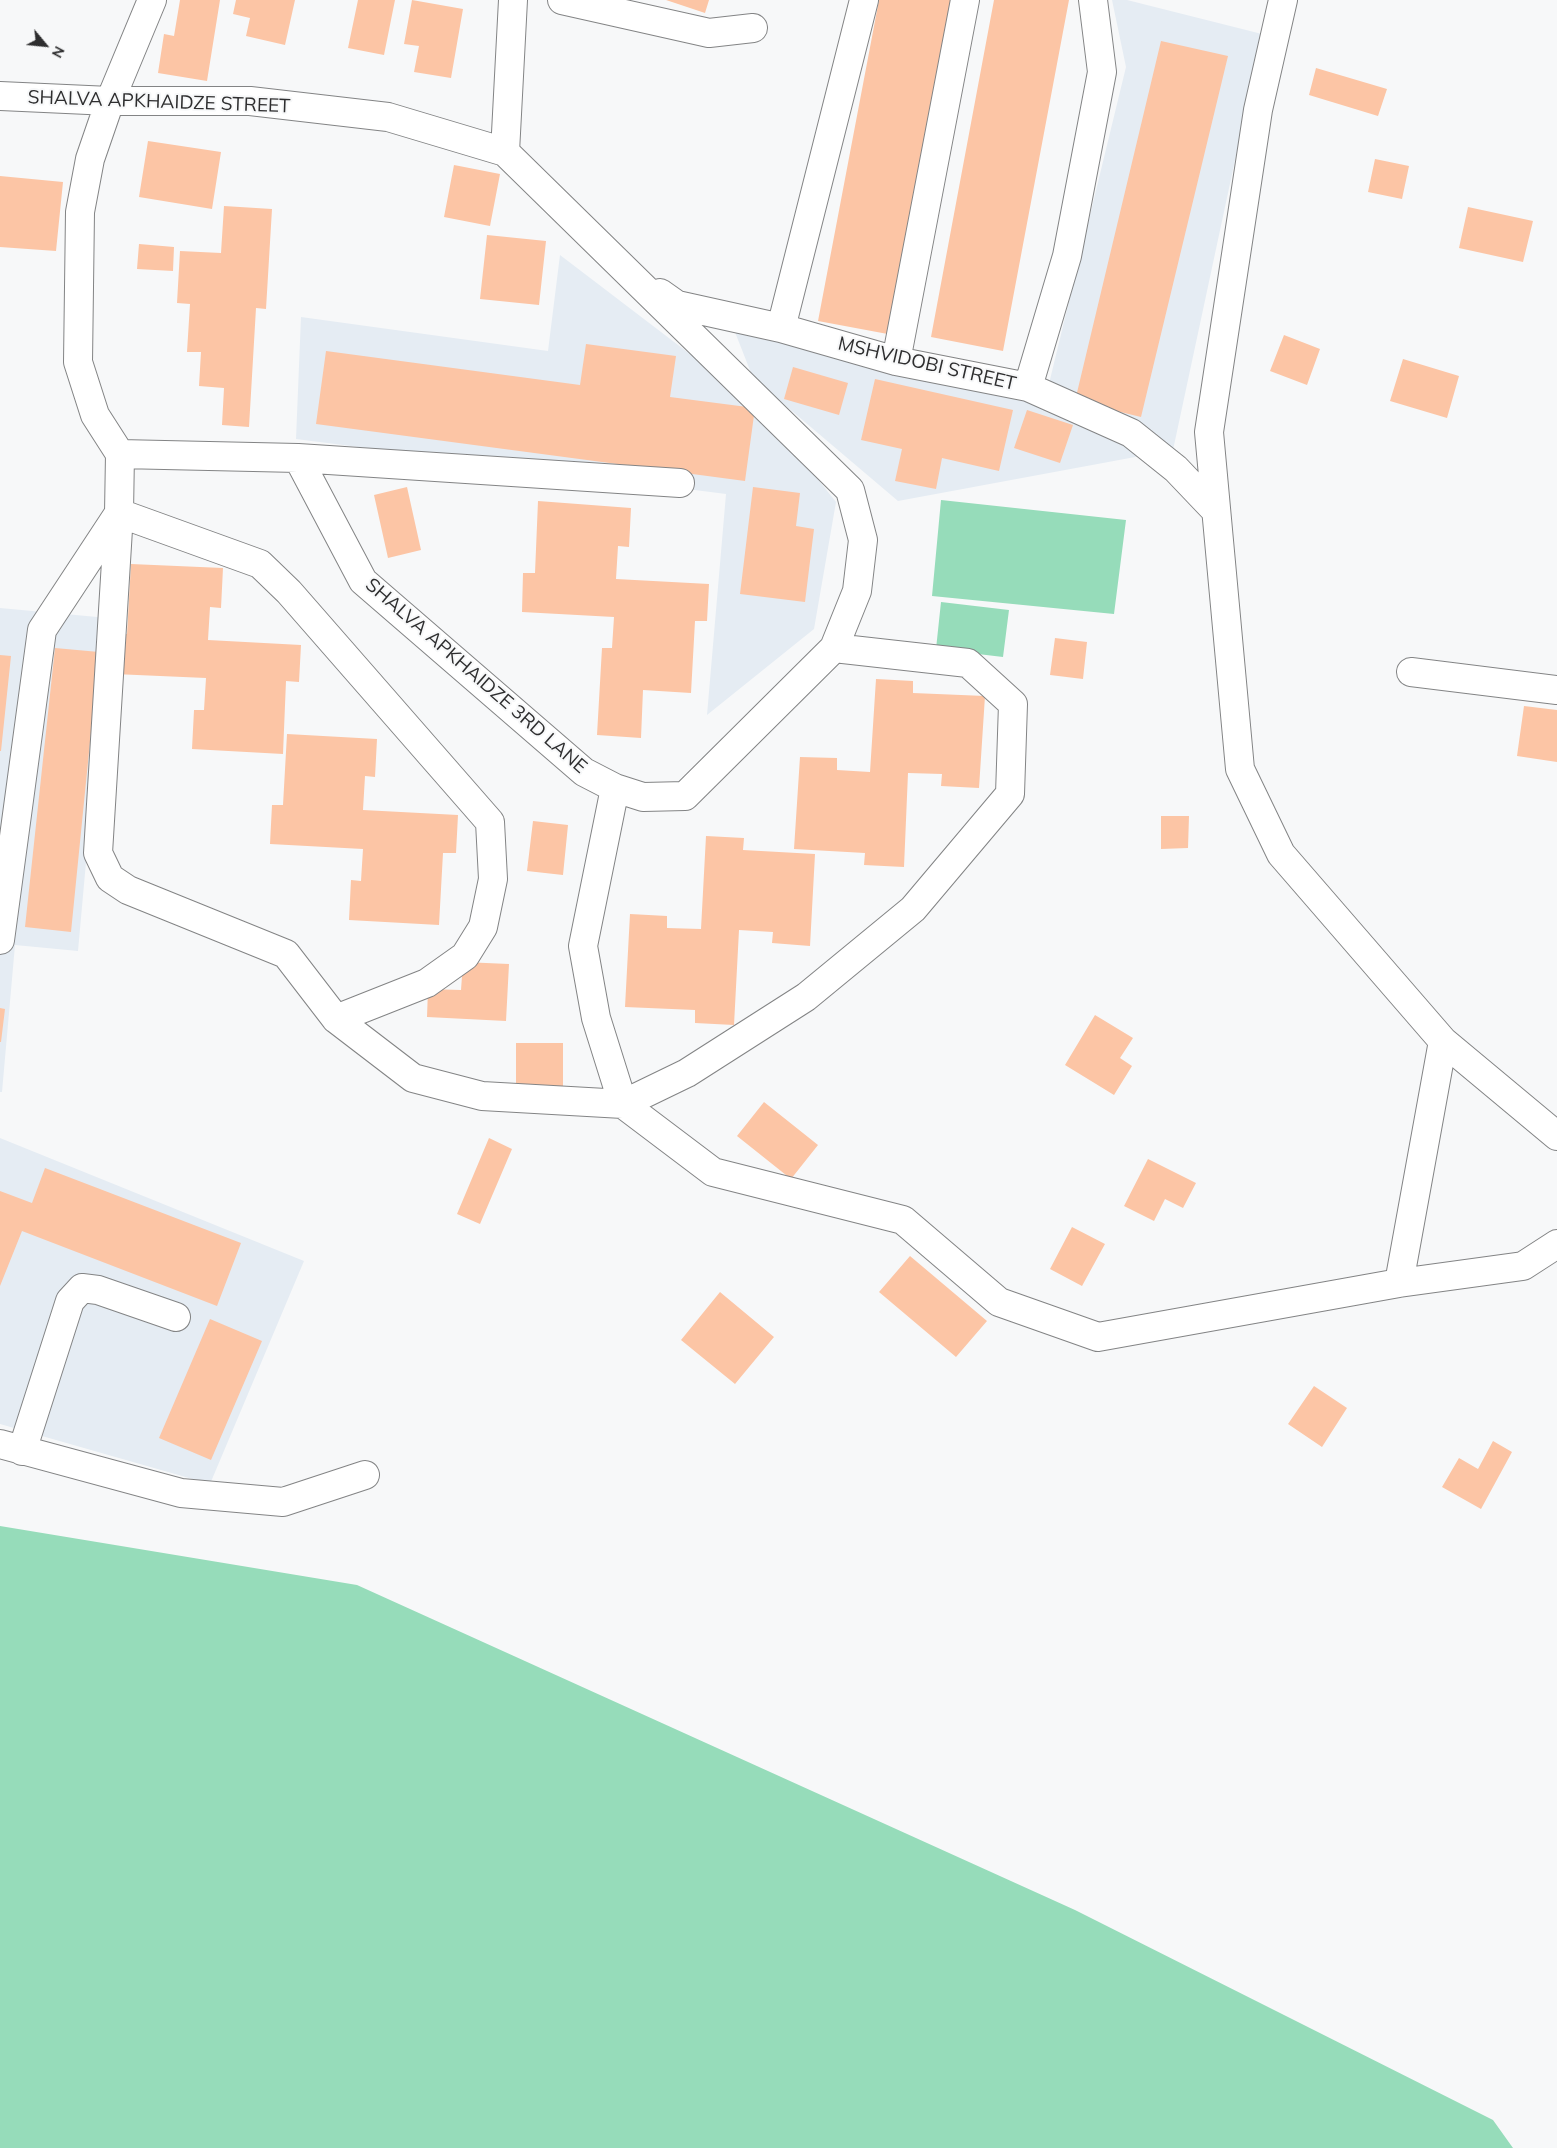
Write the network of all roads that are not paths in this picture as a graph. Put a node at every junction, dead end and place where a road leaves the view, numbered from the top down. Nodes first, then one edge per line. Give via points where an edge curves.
1 (152, 0) edge
2 (513, 0) edge
3 (562, 0) edge
4 (864, 0) edge
5 (965, 0) edge
6 (1093, 0) edge
7 (1283, 0) edge
8 (753, 28) dead end
9 (0, 96) edge
10 (110, 101) junction
11 (505, 152) junction
12 (625, 270) junction
13 (781, 328) junction
14 (896, 361) junction
15 (1028, 387) junction
16 (120, 454) junction
17 (298, 458) junction
18 (680, 483) dead end
19 (1216, 512) junction
20 (119, 513) junction
21 (834, 648) junction
22 (1411, 672) dead end
23 (1557, 690) edge
24 (616, 788) junction
25 (0, 940) edge
26 (336, 1019) junction
27 (1443, 1041) junction
28 (623, 1104) junction
29 (1557, 1136) edge
30 (1557, 1244) edge
31 (1399, 1283) junction
32 (176, 1317) dead end
33 (11, 1447) edge
34 (365, 1475) dead end

1 - 10 street
2 - 11 street
3 - 8 street via 709,33
4 - 13 street
5 - 14 street
6 - 15 street, MSHVIDOBI STREET via 1102,72 1067,256
7 - 19 street via 1258,110 1209,432
9 - 10 street, SHALVA APKHAIDZE STREET
10 - 11 street, SHALVA APKHAIDZE STREET via 250,101 388,118
10 - 16 street via 90,159 80,212 78,362 94,415
11 - 12 street, SHALVA APKHAIDZE STREET
12 - 13 street, MSHVIDOBI STREET via 677,305
12 - 21 street, SHALVA APKHAIDZE 3RD LANE via 850,490 863,540 857,591
13 - 14 street, MSHVIDOBI STREET
14 - 15 street, MSHVIDOBI STREET
15 - 19 street via 1132,433 1176,469
16 - 17 street
16 - 20 street
17 - 18 street
17 - 24 street, SHALVA APKHAIDZE 3RD LANE via 363,581 584,772
19 - 27 street via 1240,769 1281,854
20 - 25 street via 42,630
20 - 26 street via 98,853 110,878 128,890 286,954
20 - 26 street via 260,564 290,592 490,822 493,878 483,927 465,956 427,983
21 - 24 street, SHALVA APKHAIDZE 3RD LANE via 685,796 643,797
21 - 28 street via 968,663 1013,704 1010,794 913,909 806,997 687,1073
22 - 23 street
24 - 28 street via 583,946 596,1018
26 - 28 street via 413,1078 482,1096
27 - 29 street
27 - 31 street
28 - 31 street via 713,1172 903,1220 999,1302 1098,1336
30 - 31 street via 1523,1266
32 - 33 street via 98,1290 82,1288 70,1301
33 - 34 street via 181,1493 283,1502

